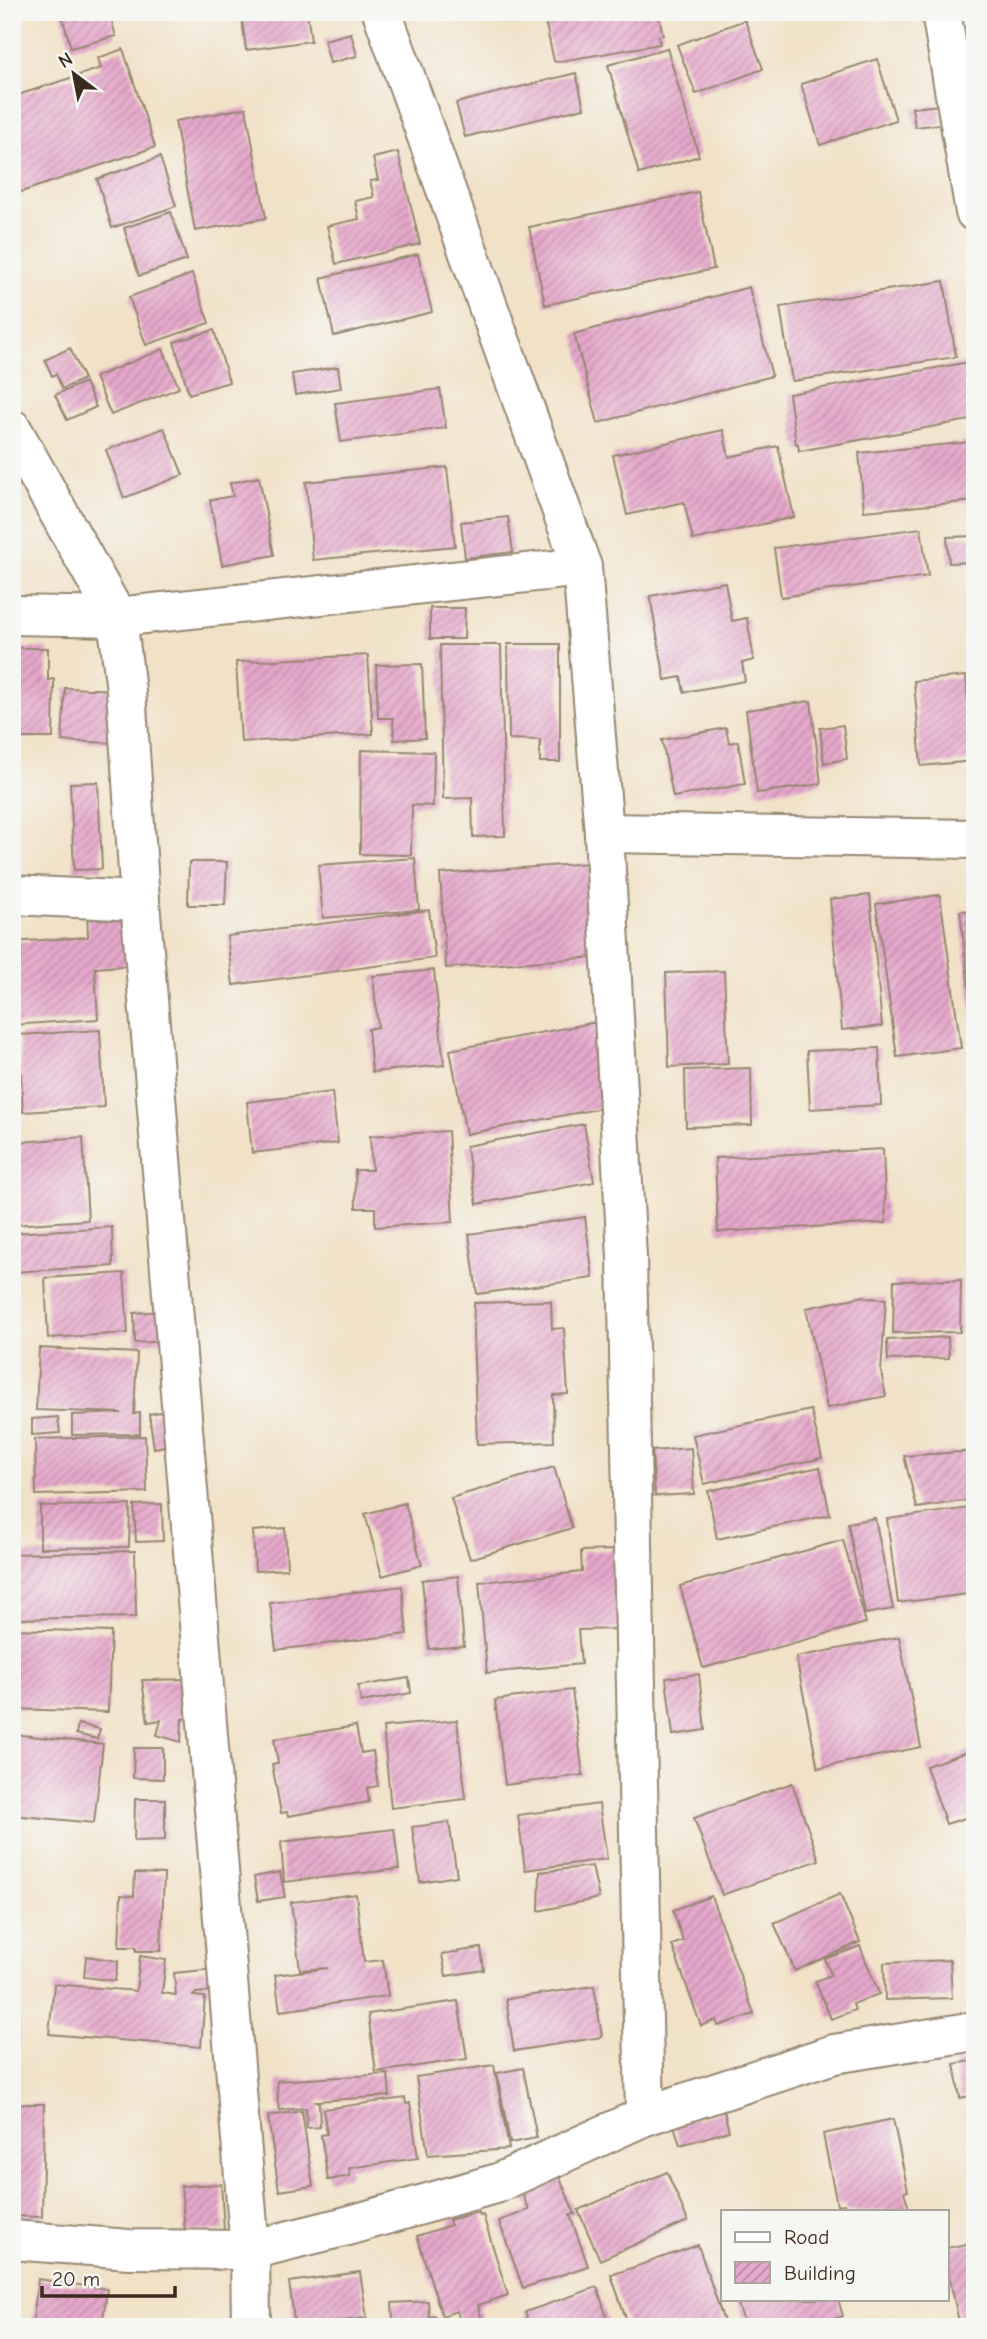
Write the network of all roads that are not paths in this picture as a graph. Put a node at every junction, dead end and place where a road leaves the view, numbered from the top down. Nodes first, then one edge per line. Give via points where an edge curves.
1 (382, 12) edge
2 (941, 12) edge
3 (968, 141) edge
4 (975, 212) edge
5 (12, 429) edge
6 (582, 567) junction
7 (12, 615) edge
8 (117, 617) junction
9 (604, 834) junction
10 (975, 839) edge
11 (12, 895) edge
12 (140, 901) junction
13 (975, 2031) edge
14 (645, 2116) junction
15 (12, 2240) edge
16 (250, 2250) junction
17 (251, 2327) edge

1 - 6 street
2 - 3 street
3 - 4 street
5 - 8 street
6 - 8 street
6 - 9 street
7 - 8 street
8 - 12 street
9 - 10 street
9 - 14 street via 627,1257
11 - 12 street
12 - 16 street
13 - 14 street via 834,2054
14 - 16 street via 498,2183
15 - 16 street via 129,2249
16 - 17 street

